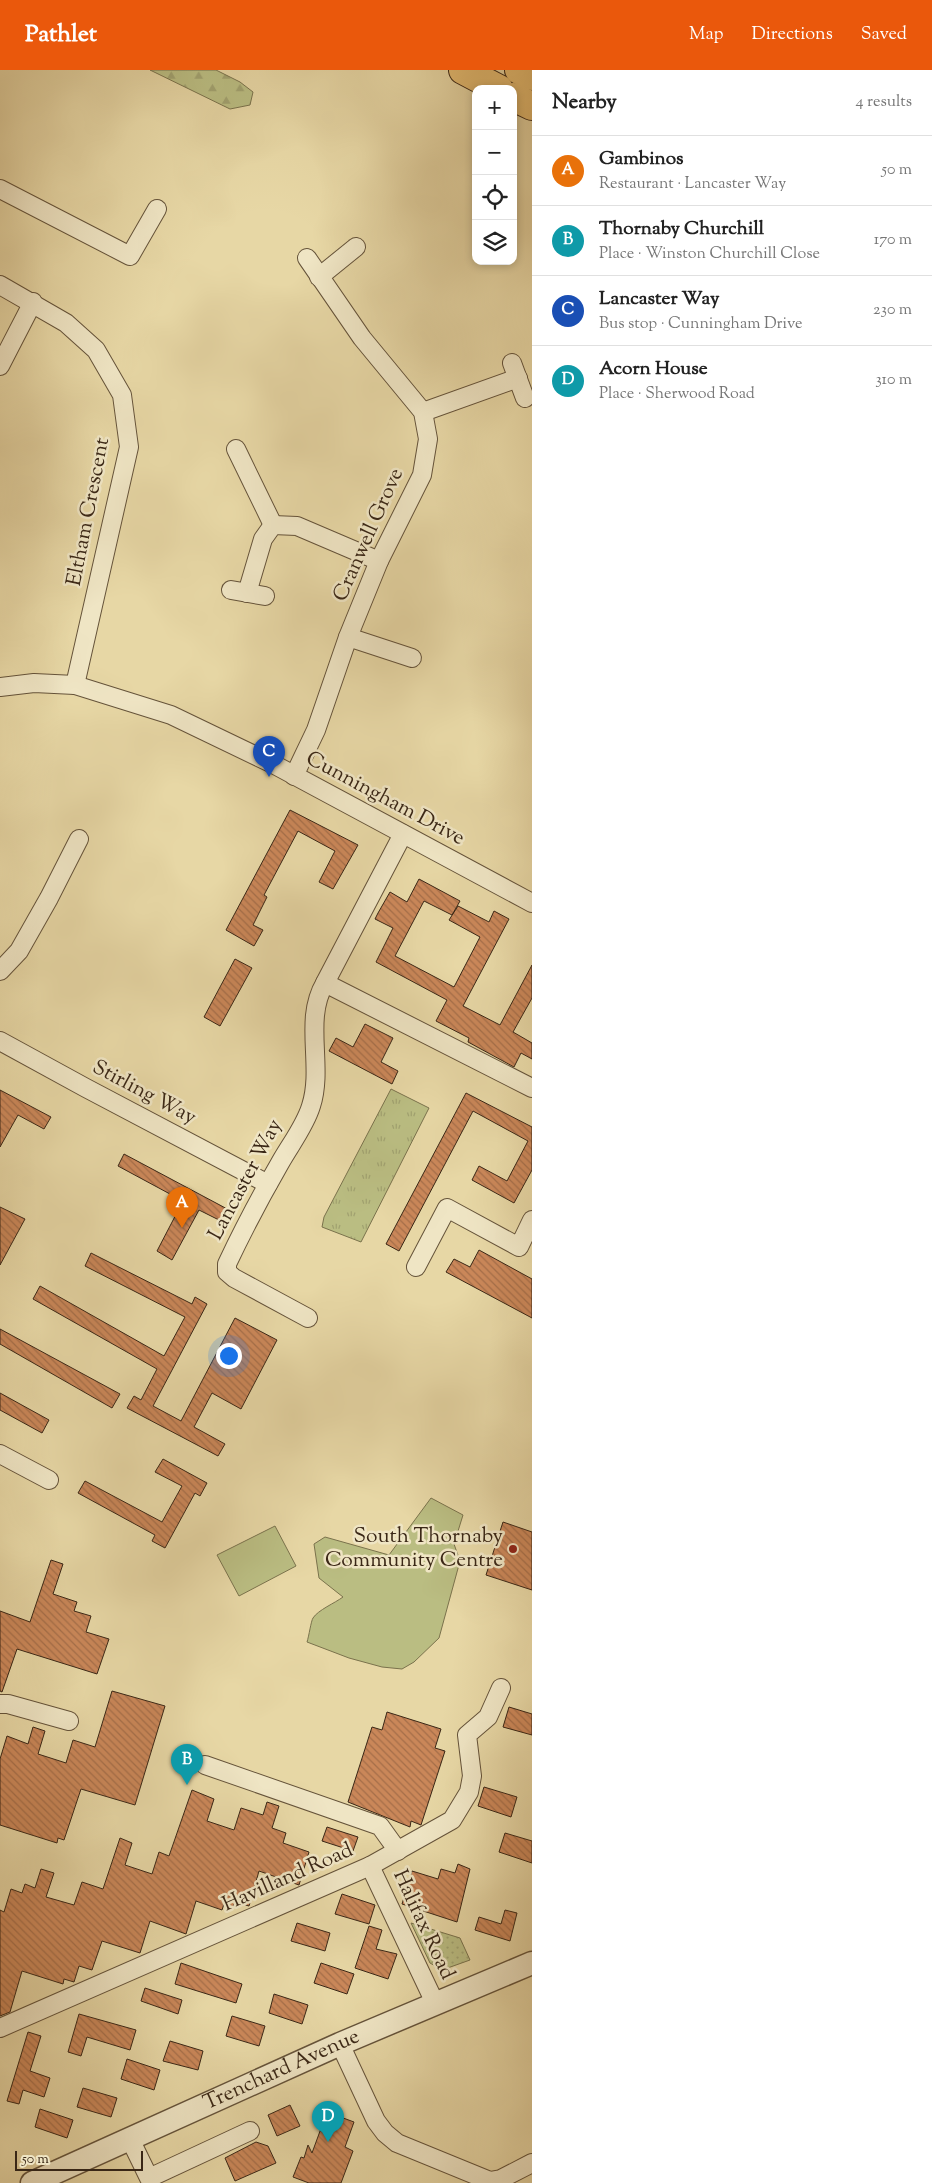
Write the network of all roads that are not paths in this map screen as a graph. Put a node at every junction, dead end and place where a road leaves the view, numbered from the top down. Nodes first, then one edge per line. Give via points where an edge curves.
1 (464, 70) edge
2 (519, 70) edge
3 (532, 76) edge
4 (492, 85) edge
5 (517, 99) edge
6 (532, 106) edge
7 (0, 189) edge
8 (157, 209) dead end
9 (356, 247) dead end
10 (307, 258) dead end
11 (319, 277) junction
12 (0, 285) edge
13 (33, 302) junction
14 (0, 366) edge
15 (525, 398) dead end
16 (424, 412) junction
17 (236, 449) dead end
18 (273, 525) junction
19 (379, 562) junction
20 (265, 596) dead end
21 (348, 637) junction
22 (412, 658) dead end
23 (75, 684) junction
24 (0, 687) edge
25 (294, 776) junction
26 (403, 834) junction
27 (79, 839) dead end
28 (532, 903) edge
29 (0, 971) edge
30 (325, 983) junction
31 (0, 1041) edge
32 (532, 1088) edge
33 (268, 1184) junction
34 (532, 1220) edge
35 (416, 1267) dead end
36 (308, 1318) dead end
37 (0, 1454) edge
38 (49, 1480) dead end
39 (501, 1688) dead end
40 (0, 1704) edge
41 (69, 1721) dead end
42 (205, 1765) dead end
43 (398, 1850) junction
44 (370, 1866) junction
45 (532, 1963) edge
46 (435, 2003) junction
47 (0, 2028) edge
48 (340, 2044) junction
49 (250, 2131) dead end
50 (130, 2140) junction
51 (532, 2163) edge
52 (149, 2181) edge
53 (490, 2182) edge
54 (32, 2183) edge

1 - 4 main road
2 - 3 main road
5 - 6 main road
7 - 8 street via 130,256
9 - 11 street
10 - 11 street
11 - 16 street via 362,338
12 - 13 street, Eltham Crescent
13 - 14 street
13 - 23 street, Eltham Crescent via 66,323 96,350 122,395 129,447
15 - 16 street via 515,370
16 - 19 street, Cranwell Grove via 428,439 422,475
17 - 18 street
18 - 19 street via 297,526
18 - 20 street via 239,591
19 - 21 street, Cranwell Grove
21 - 22 street
21 - 25 street, Cranwell Grove via 316,730
23 - 24 street, Cunningham Drive via 34,683
23 - 25 street, Cunningham Drive via 171,715
25 - 26 street, Cunningham Drive
26 - 28 street, Cunningham Drive
26 - 30 street, Lancaster Way
27 - 29 street via 19,951
30 - 32 street
30 - 33 street, Lancaster Way via 315,1010 315,1091 311,1108
31 - 33 street, Stirling Way
33 - 36 street, Lancaster Way via 226,1264 227,1272
34 - 35 street via 519,1247 447,1208
37 - 38 street
39 - 43 street, Havilland Road via 488,1717 467,1735 472,1776 461,1808 452,1820
40 - 41 street
42 - 43 street via 380,1826
43 - 44 street, Havilland Road
44 - 46 street, Halifax Road
44 - 47 street, Havilland Road
45 - 46 street, Trenchard Avenue
46 - 48 street, Trenchard Avenue
48 - 50 street, Trenchard Avenue
48 - 53 street via 376,2122 385,2133 397,2143
49 - 52 street
50 - 52 street
50 - 54 street, Trenchard Avenue
51 - 53 street

